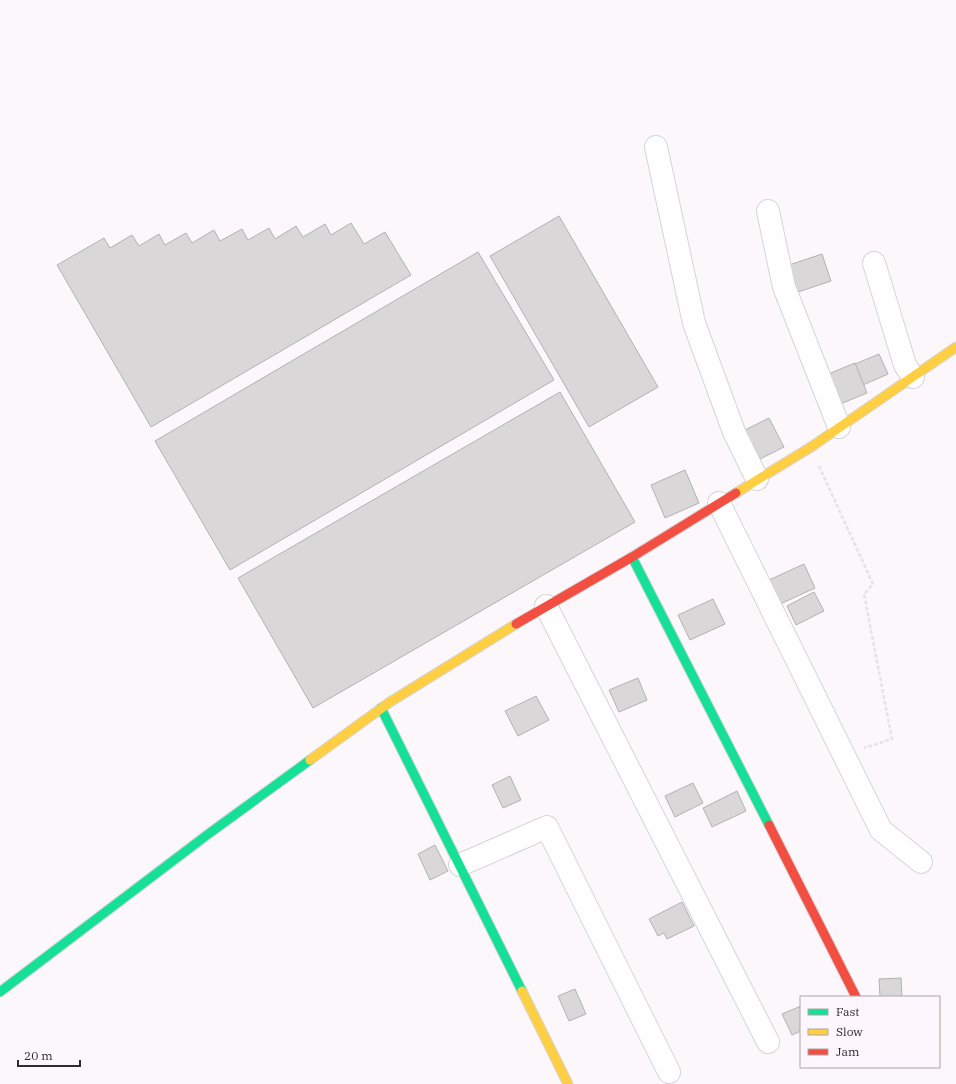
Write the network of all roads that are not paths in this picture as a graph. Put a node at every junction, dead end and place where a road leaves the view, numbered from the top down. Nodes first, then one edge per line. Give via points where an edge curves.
1 (656, 147) dead end
2 (768, 211) dead end
3 (874, 263) dead end
4 (956, 347) edge
5 (913, 377) junction
6 (839, 427) junction
7 (757, 480) junction
8 (719, 503) junction
9 (632, 557) junction
10 (546, 606) junction
11 (381, 708) junction
12 (921, 862) dead end
13 (460, 865) junction
14 (0, 992) edge
15 (855, 996) edge
16 (768, 1042) dead end
17 (670, 1072) dead end
18 (568, 1084) edge

1 - 7 street via 694,324 734,432
2 - 6 street via 784,287
3 - 5 street via 905,365
4 - 5 street
5 - 6 street
6 - 7 street
7 - 8 street
8 - 9 street
8 - 12 street via 881,830
9 - 10 street
9 - 15 street
10 - 11 street
10 - 16 street
11 - 13 street
11 - 14 street via 207,835
13 - 17 street via 547,826
13 - 18 street

